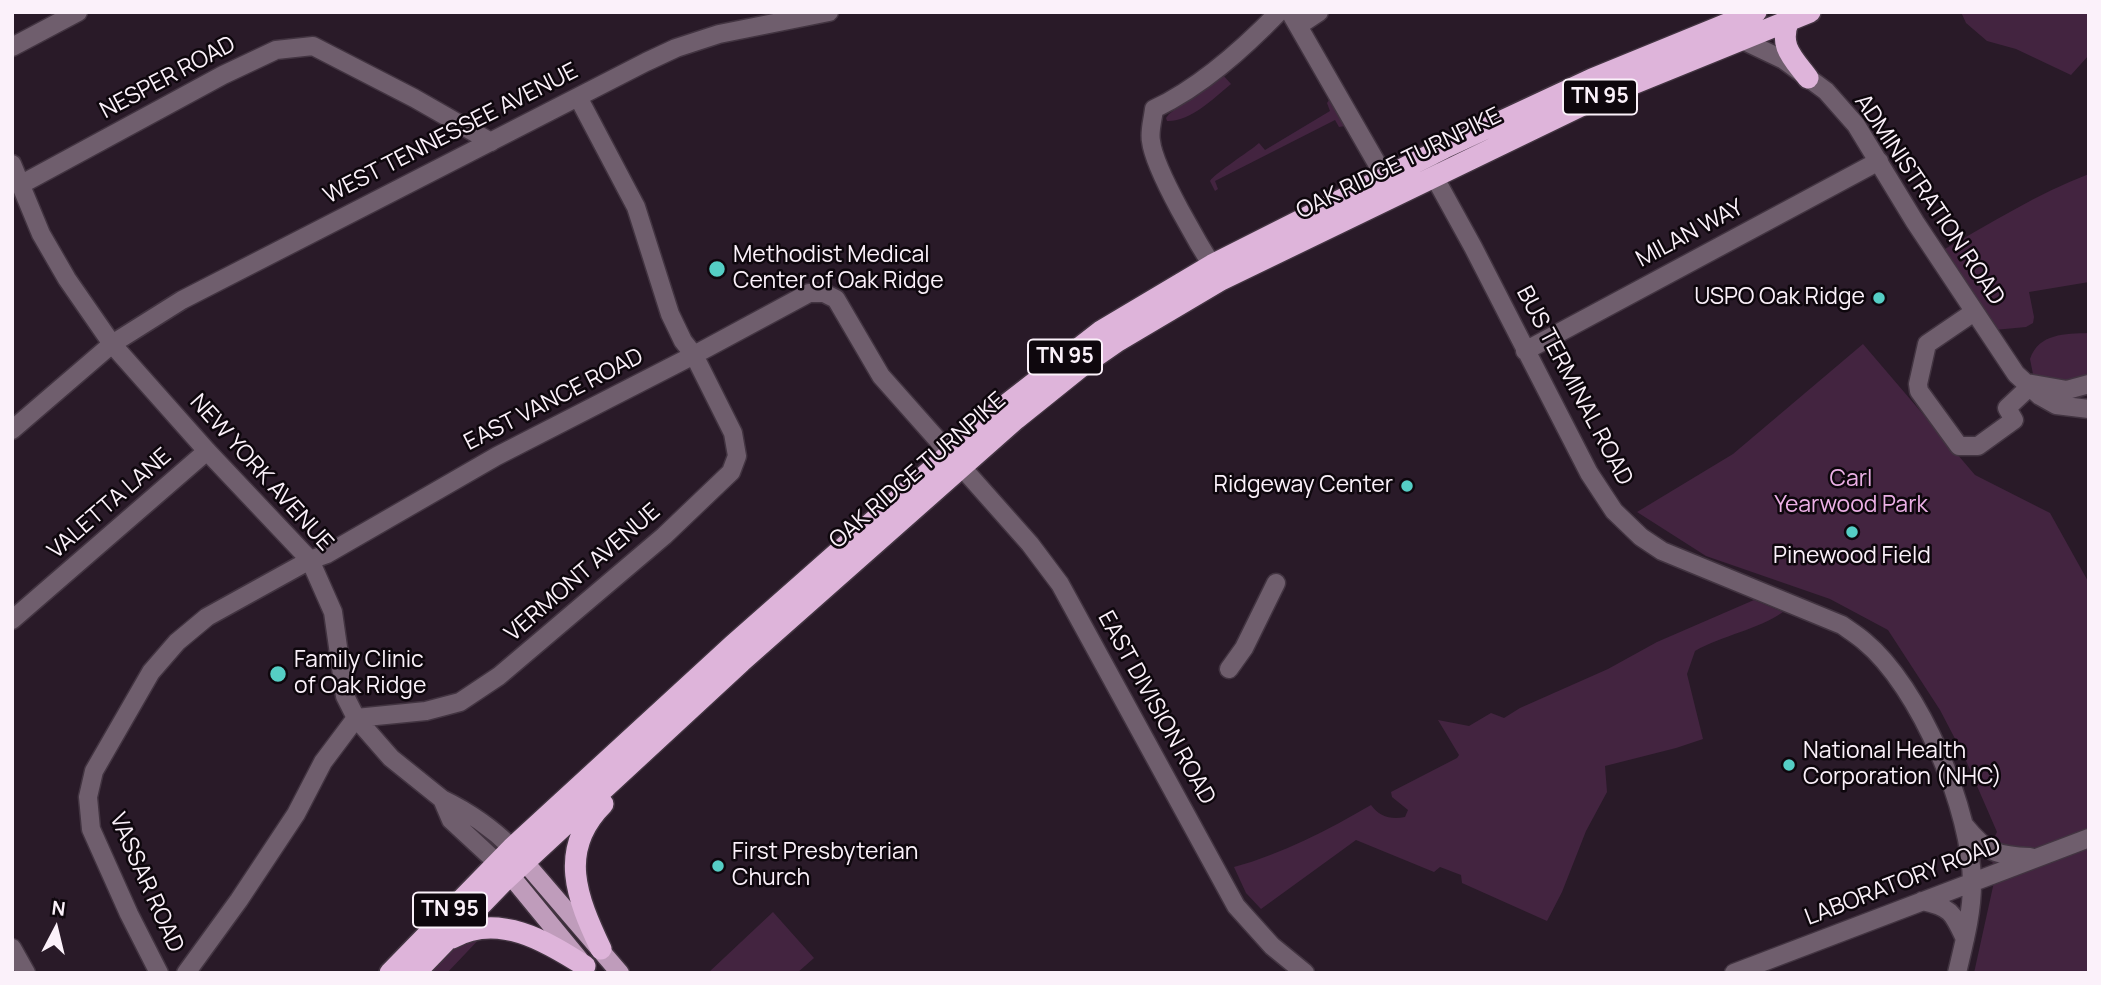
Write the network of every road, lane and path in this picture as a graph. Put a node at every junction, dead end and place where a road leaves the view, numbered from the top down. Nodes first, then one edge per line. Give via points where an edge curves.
1 (78, 12) edge
2 (829, 12) edge
3 (1279, 12) edge
4 (1319, 12) edge
5 (1756, 12) edge
6 (1810, 12) edge
7 (1294, 19) edge
8 (1789, 20) junction
9 (1728, 25) edge
10 (12, 47) edge
11 (1808, 78) junction
12 (578, 97) junction
13 (491, 142) junction
14 (1879, 161) junction
15 (12, 164) edge
16 (1429, 167) junction
17 (20, 184) junction
18 (1391, 186) junction
19 (1217, 273) junction
20 (824, 293) joint
21 (1974, 312) junction
22 (112, 344) junction
23 (1525, 351) junction
24 (694, 355) junction
25 (2026, 383) junction
26 (2089, 384) edge
27 (2089, 409) edge
28 (12, 430) edge
29 (207, 451) junction
30 (955, 460) junction
31 (310, 560) junction
32 (1276, 583) dead end
33 (12, 621) edge
34 (1229, 669) dead end
35 (356, 718) junction
36 (636, 759) junction
37 (94, 771) joint
38 (1963, 823) junction
39 (2089, 838) edge
40 (2037, 857) junction
41 (511, 862) junction
42 (1972, 882) junction
43 (1922, 901) junction
44 (1965, 939) junction
45 (447, 940) junction
46 (12, 948) edge
47 (601, 949) junction
48 (587, 970) edge
49 (26, 973) edge
50 (159, 973) edge
51 (186, 973) edge
52 (390, 973) edge
53 (415, 973) edge
54 (620, 973) edge
55 (1305, 973) edge
56 (1734, 973) edge
57 (1957, 973) edge

1 - 10 street
2 - 12 street, WEST TENNESSEE AVENUE via 719,34 666,53
3 - 19 street via 1207,76 1154,109 1152,148
4 - 7 street
5 - 9 highway, OAK RIDGE TURNPIKE / TN 95
6 - 8 highway, OAK RIDGE TURNPIKE / TN 95
7 - 18 street
8 - 9 highway, OAK RIDGE TURNPIKE / TN 95
8 - 11 highway via 1784,32 1786,47
9 - 11 street, ADMINISTRATION ROAD
9 - 16 highway, OAK RIDGE TURNPIKE / TN 95 via 1591,101
11 - 14 street, ADMINISTRATION ROAD via 1856,125
12 - 13 street, WEST TENNESSEE AVENUE
12 - 24 street, VERMONT AVENUE via 636,207 670,314
13 - 17 street, NESPER ROAD via 313,47 276,50
13 - 22 street, WEST TENNESSEE AVENUE via 182,300
14 - 21 street, ADMINISTRATION ROAD
14 - 23 street, MILAN WAY
15 - 17 street, NEW YORK AVENUE
16 - 18 highway, OAK RIDGE TURNPIKE / TN 95
16 - 23 street, BUS TERMINAL ROAD
17 - 22 street, NEW YORK AVENUE via 48,246
18 - 19 highway, OAK RIDGE TURNPIKE / TN 95
19 - 30 highway, OAK RIDGE TURNPIKE / TN 95
20 - 24 street, EAST VANCE ROAD via 809,293
20 - 30 street, EAST DIVISION ROAD via 836,299 881,376
21 - 25 street, ADMINISTRATION ROAD
21 - 25 street via 1927,344 1918,384 1959,446 1983,443 2014,420 2007,408 2024,392
22 - 28 street, WEST TENNESSEE AVENUE
22 - 29 street, NEW YORK AVENUE
23 - 38 street, BUS TERMINAL ROAD via 1589,473 1614,511 1642,537 1662,551 1821,615 1865,641 1898,680 1928,730
24 - 31 street, EAST VANCE ROAD via 497,456
24 - 35 street, VERMONT AVENUE via 733,433 737,456 731,472 664,536 499,676 460,702 426,711
25 - 26 street via 2067,390
25 - 27 street, ADMINISTRATION ROAD via 2056,405
29 - 31 street, NEW YORK AVENUE
29 - 33 street, VALETTA LANE
30 - 36 highway, OAK RIDGE TURNPIKE / TN 95
30 - 41 highway, OAK RIDGE TURNPIKE / TN 95 via 733,645
30 - 55 street, EAST DIVISION ROAD via 1060,584 1236,906 1266,941
31 - 35 street, NEW YORK AVENUE via 333,612 345,696
31 - 37 street, EAST VANCE ROAD via 207,617 177,642 151,672
32 - 34 street
35 - 41 street, NEW YORK AVENUE via 391,758 442,799 495,831
35 - 51 street via 323,762 296,814 223,925
36 - 41 highway, OAK RIDGE TURNPIKE / TN 95
36 - 47 highway via 616,791 590,817 577,850 576,886
37 - 50 street, VASSAR ROAD via 88,797 91,829
38 - 40 street via 1989,850
38 - 42 street, BUS TERMINAL ROAD
39 - 40 street, LABORATORY ROAD
40 - 42 street, LABORATORY ROAD
41 - 45 highway, OAK RIDGE TURNPIKE / TN 95
41 - 47 main road
41 - 48 main road
41 - 52 highway, OAK RIDGE TURNPIKE / TN 95
42 - 43 street, LABORATORY ROAD
42 - 44 street, BUS TERMINAL ROAD
43 - 44 street via 1944,906 1954,914
43 - 56 street, LABORATORY ROAD
44 - 57 street, BUS TERMINAL ROAD
45 - 48 highway via 475,929 507,929 551,944
45 - 53 highway, OAK RIDGE TURNPIKE / TN 95
46 - 49 street
47 - 54 main road

